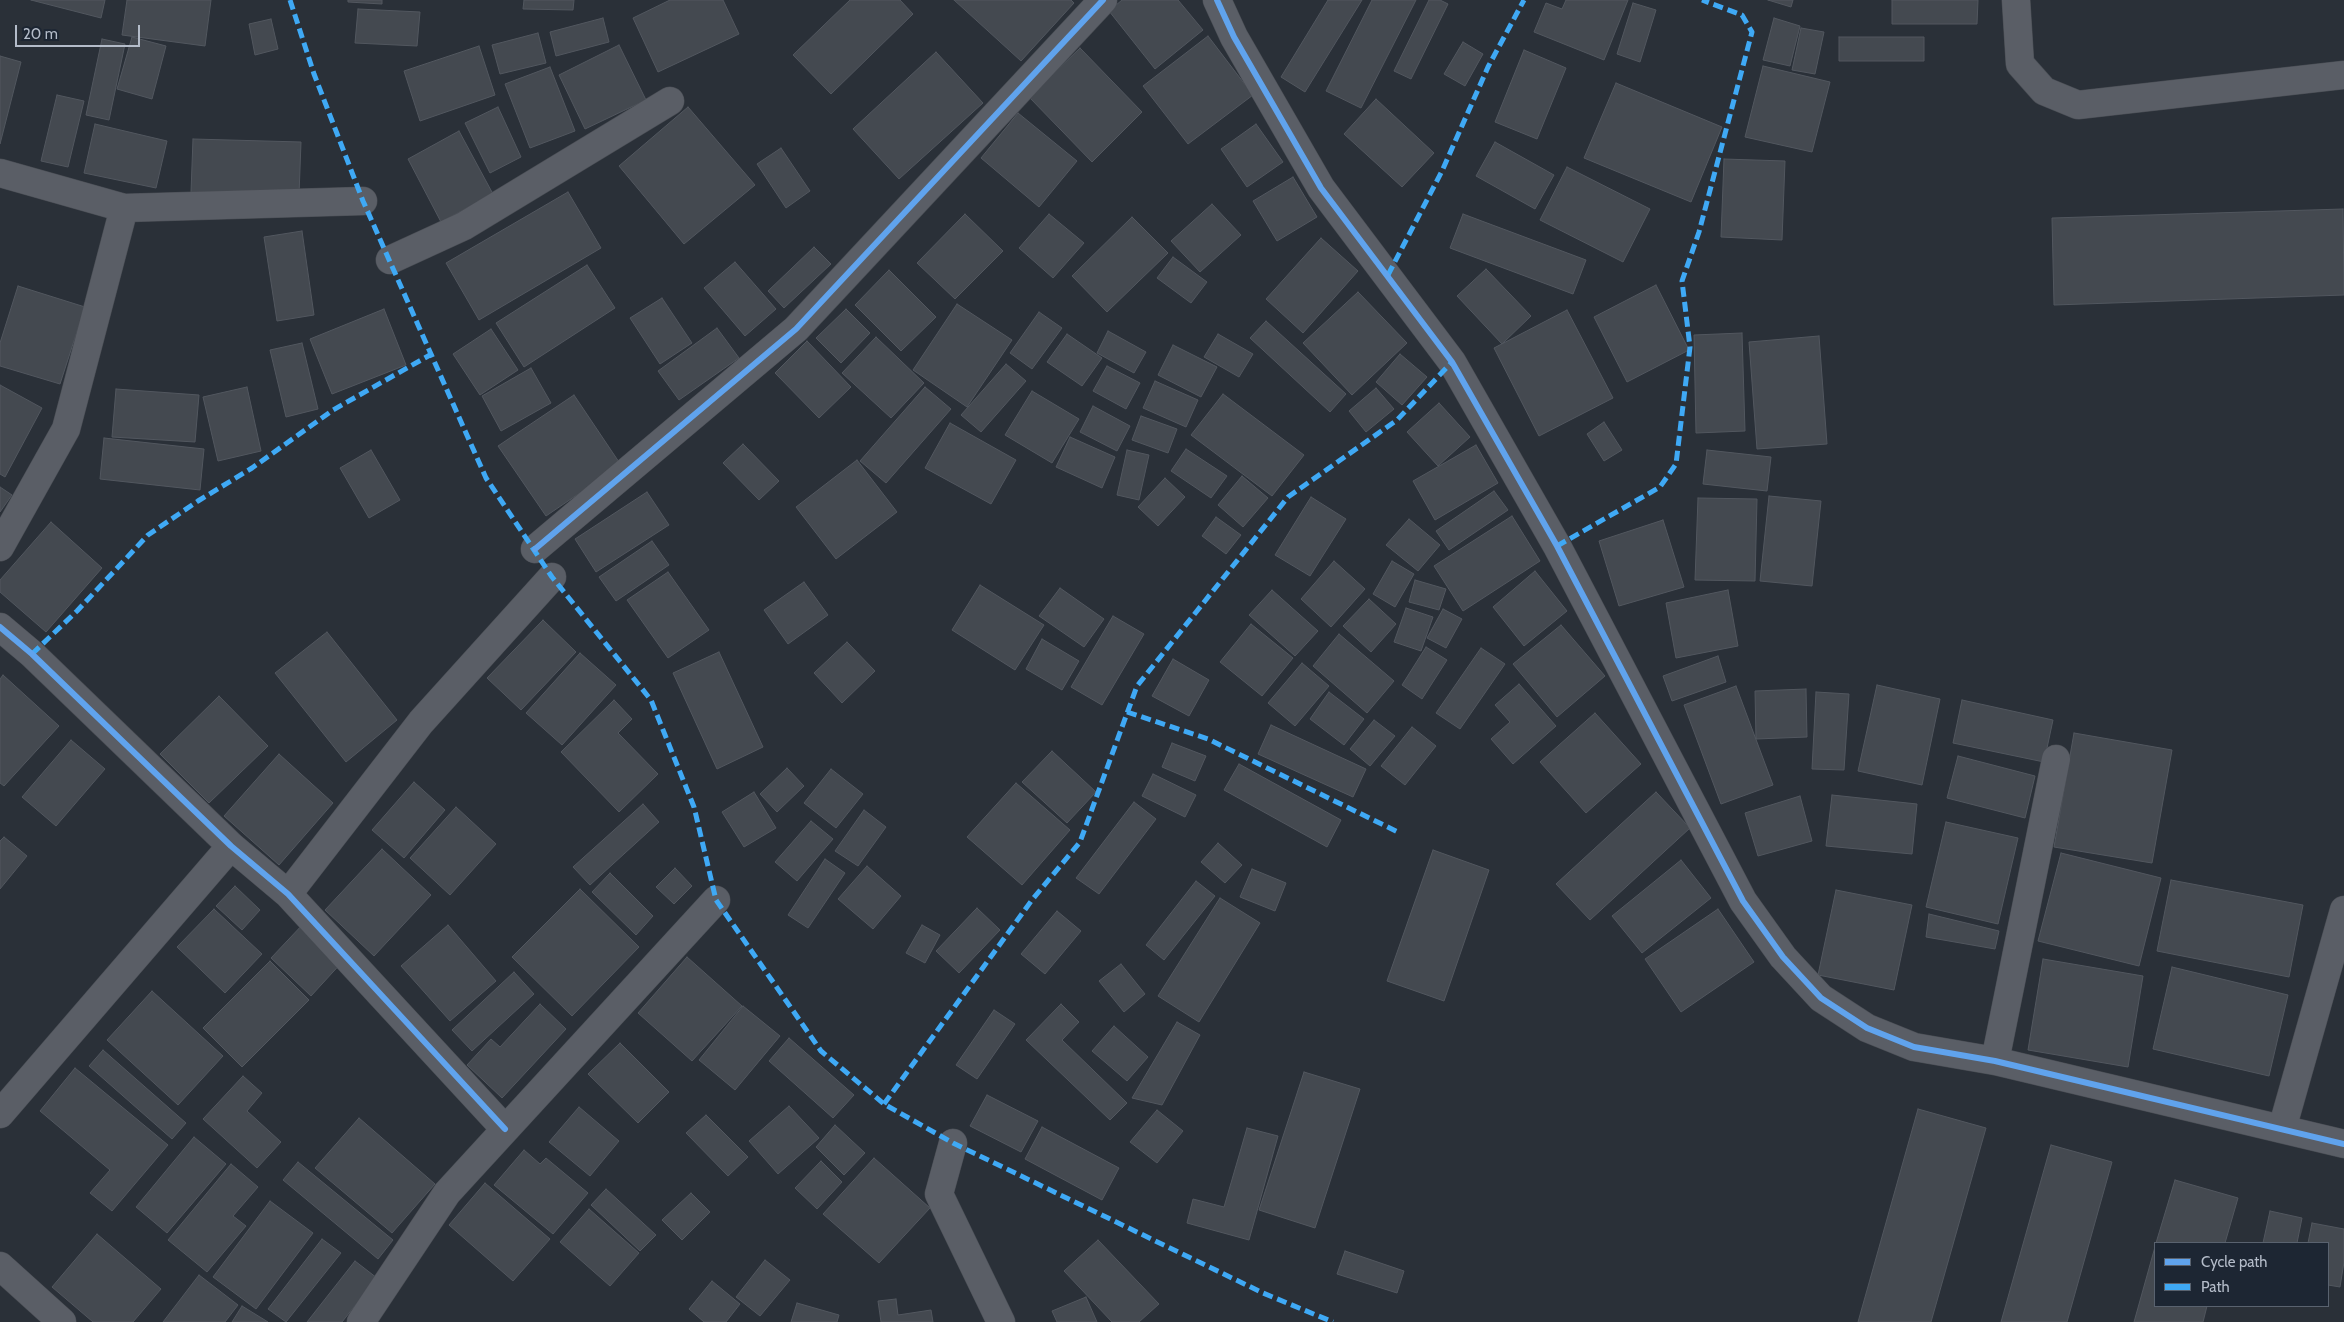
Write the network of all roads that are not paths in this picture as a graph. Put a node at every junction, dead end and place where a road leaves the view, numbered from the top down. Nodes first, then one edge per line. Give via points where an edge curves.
1 (1103, 0) edge
2 (1217, 0) edge
3 (2016, 0) edge
4 (2344, 75) edge
5 (670, 101) dead end
6 (0, 173) edge
7 (363, 201) dead end
8 (124, 208) junction
9 (390, 260) dead end
10 (0, 547) edge
11 (534, 549) dead end
12 (552, 577) dead end
13 (0, 627) edge
14 (2056, 759) dead end
15 (231, 846) junction
16 (288, 894) junction
17 (716, 900) dead end
18 (2344, 910) edge
19 (1995, 1061) junction
20 (0, 1114) edge
21 (505, 1129) junction
22 (2282, 1129) junction
23 (953, 1143) dead end
24 (2344, 1144) edge
25 (0, 1266) edge
26 (62, 1322) edge
27 (361, 1322) edge
28 (1001, 1322) edge

1 - 11 street via 796,329
2 - 19 street via 1234,37 1321,188 1452,362 1557,546 1743,901 1783,957 1822,998 1867,1028 1914,1047
3 - 4 street via 2020,64 2044,91 2078,105
5 - 9 street via 464,226
6 - 8 street
7 - 8 street
8 - 10 street via 66,429
12 - 16 street via 421,722
13 - 15 street
14 - 19 street
15 - 16 street
15 - 20 street
16 - 21 street
17 - 21 street
18 - 22 street
19 - 22 street
21 - 27 street via 447,1193
22 - 24 street
23 - 28 street via 939,1194
25 - 26 street

